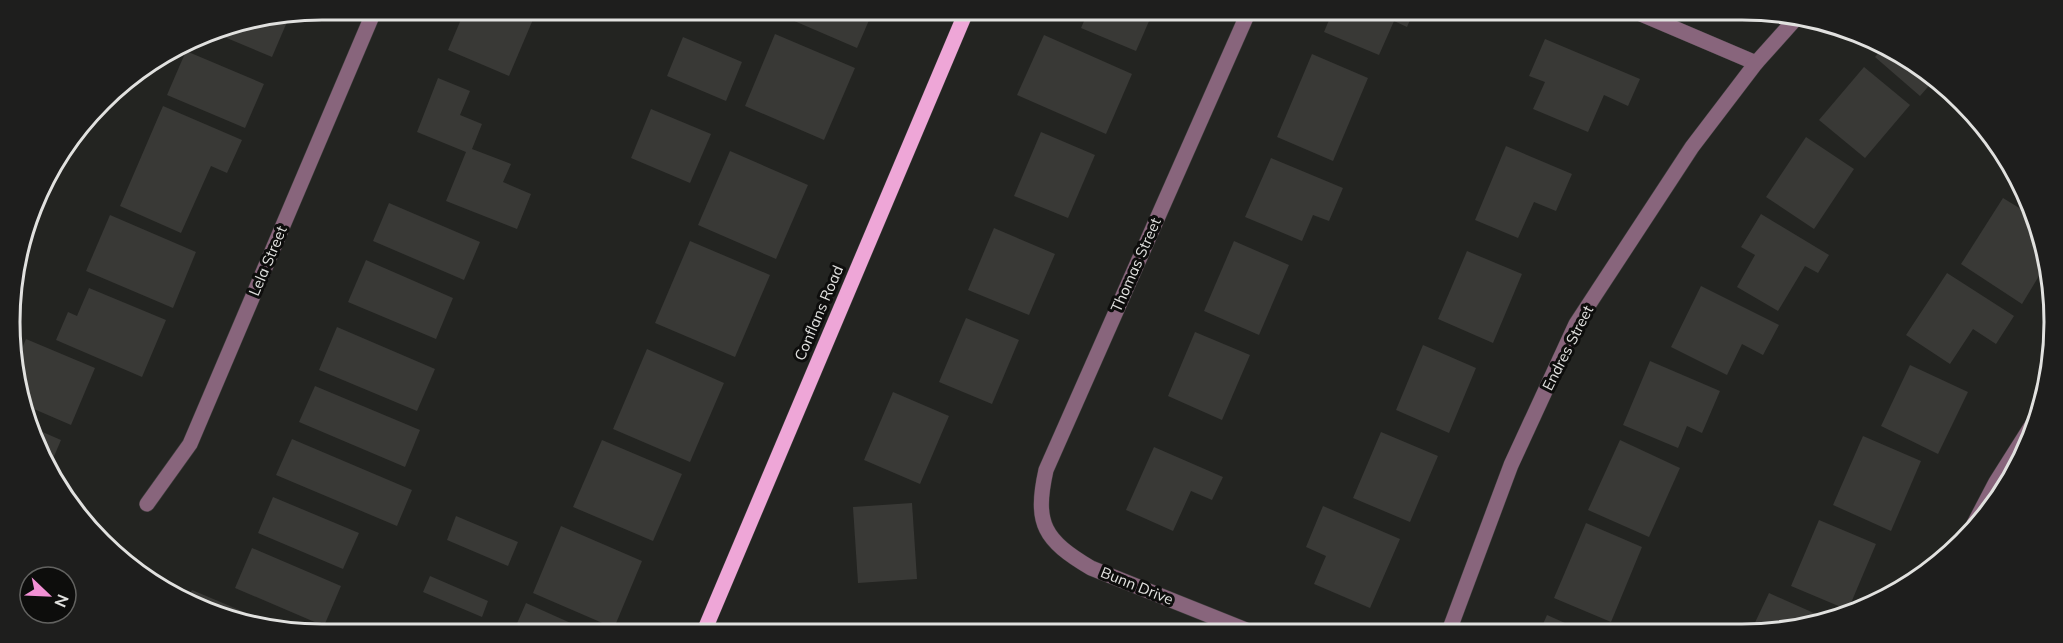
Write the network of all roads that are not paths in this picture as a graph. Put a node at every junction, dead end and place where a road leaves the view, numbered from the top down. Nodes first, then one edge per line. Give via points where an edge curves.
1 (370, 20) edge
2 (963, 20) edge
3 (1245, 20) edge
4 (1655, 20) edge
5 (1791, 24) edge
6 (1756, 63) junction
7 (2007, 465) edge
8 (1991, 492) edge
9 (147, 504) dead end
10 (1042, 522) joint
11 (707, 624) edge
12 (1231, 624) edge
13 (1452, 624) edge

1 - 9 street, Lela Street via 190,444
2 - 11 main road, Conflans Road
3 - 10 street, Thomas Street via 1046,470 1041,491
4 - 6 street
5 - 6 street, Endres Street
6 - 13 street, Endres Street via 1692,147 1576,324 1511,465
7 - 8 street
10 - 12 street, Bunn Drive via 1071,556 1091,568

